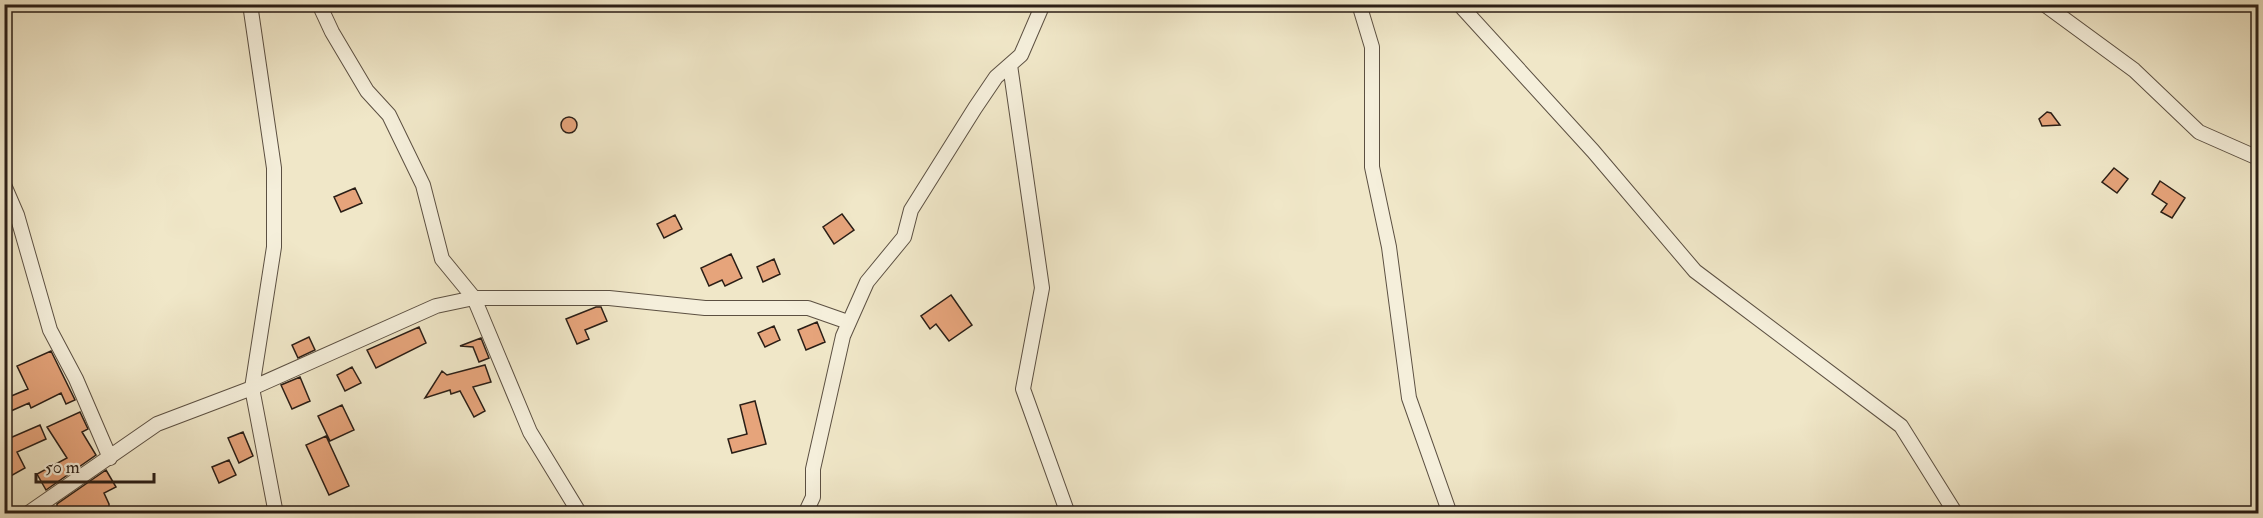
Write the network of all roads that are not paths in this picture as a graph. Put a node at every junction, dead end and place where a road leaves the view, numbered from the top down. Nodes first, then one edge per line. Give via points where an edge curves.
1 (250, 4) edge
2 (319, 4) edge
3 (1043, 4) edge
4 (1359, 4) edge
5 (1459, 4) edge
6 (2044, 4) edge
7 (1010, 65) junction
8 (2259, 158) edge
9 (4, 185) edge
10 (474, 298) junction
11 (848, 322) junction
12 (252, 388) junction
13 (110, 458) junction
14 (43, 509) edge
15 (27, 513) edge
16 (276, 513) edge
17 (580, 513) edge
18 (805, 513) edge
19 (1068, 513) edge
20 (1450, 513) edge
21 (1956, 513) edge

1 - 12 street via 274,168 274,235
2 - 10 street via 367,91 390,115 423,185 442,259
3 - 7 street via 1021,55
4 - 20 street via 1372,47 1372,167 1389,247 1409,398
5 - 21 street via 1593,151 1695,271 1901,426
6 - 8 street via 2134,70 2199,132
7 - 11 street via 996,77 952,144 911,210 904,237 867,282
7 - 19 street via 1041,288 1023,389
9 - 13 street via 17,215 50,330
10 - 11 street via 609,298 705,308 808,308
10 - 12 street via 436,306
10 - 17 street via 530,432
11 - 18 street via 813,469 813,497
12 - 13 street via 157,424
12 - 16 street
13 - 14 street
14 - 15 street

